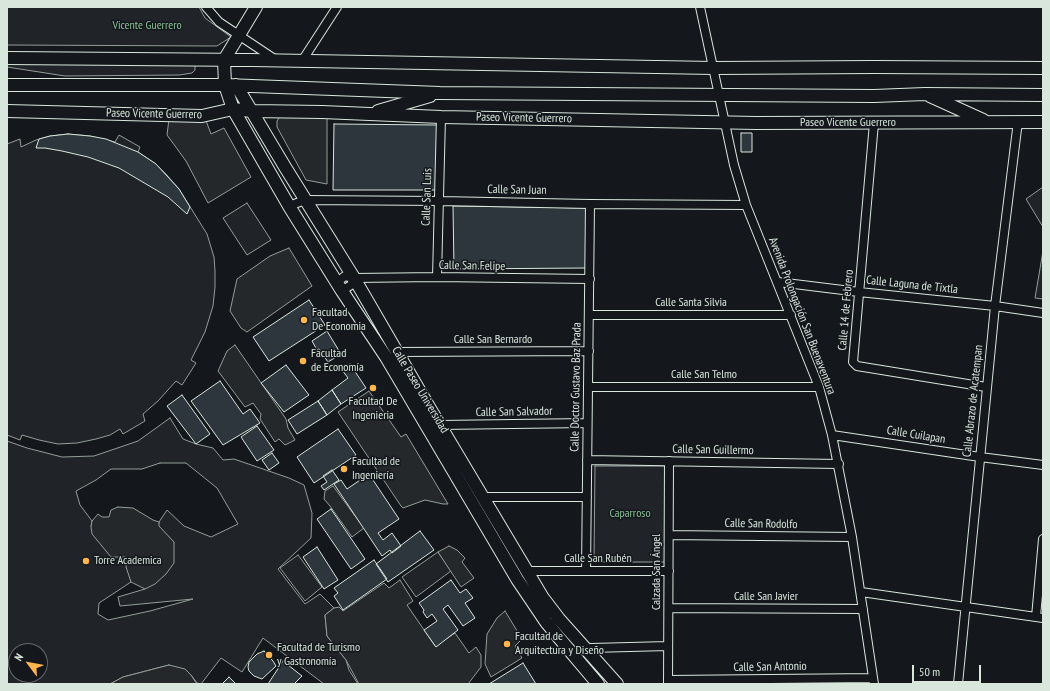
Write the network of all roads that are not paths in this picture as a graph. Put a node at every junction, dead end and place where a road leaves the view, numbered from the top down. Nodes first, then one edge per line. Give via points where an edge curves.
1 (206, 7) edge
2 (256, 7) edge
3 (337, 7) edge
4 (700, 7) edge
5 (239, 34) junction
6 (7, 58) edge
7 (224, 60) junction
8 (276, 60) junction
9 (302, 60) junction
10 (714, 68) junction
11 (1043, 68) edge
12 (7, 78) edge
13 (7, 85) edge
14 (40, 85) junction
15 (231, 85) junction
16 (440, 93) junction
17 (719, 94) junction
18 (925, 94) junction
19 (1043, 95) edge
20 (233, 109) junction
21 (252, 111) junction
22 (7, 112) edge
23 (367, 114) junction
24 (441, 117) junction
25 (1018, 121) junction
26 (725, 122) junction
27 (986, 122) junction
28 (1043, 122) edge
29 (874, 123) junction
30 (306, 200) junction
31 (440, 200) junction
32 (590, 204) junction
33 (746, 205) junction
34 (289, 206) junction
35 (437, 277) junction
36 (354, 278) junction
37 (590, 279) junction
38 (778, 282) junction
39 (339, 287) junction
40 (859, 292) junction
41 (995, 306) junction
42 (1043, 313) edge
43 (590, 315) junction
44 (792, 315) junction
45 (589, 351) junction
46 (398, 352) junction
47 (589, 387) junction
48 (820, 387) junction
49 (986, 387) junction
50 (587, 423) junction
51 (440, 425) junction
52 (832, 435) junction
53 (980, 457) junction
54 (587, 460) junction
55 (669, 461) junction
56 (839, 464) junction
57 (1043, 465) edge
58 (483, 497) junction
59 (587, 497) junction
60 (669, 535) junction
61 (852, 537) junction
62 (1043, 539) edge
63 (586, 571) junction
64 (668, 571) junction
65 (527, 572) junction
66 (861, 592) junction
67 (669, 608) junction
68 (964, 608) junction
69 (863, 609) junction
70 (1039, 618) edge
71 (668, 646) junction
72 (591, 648) dead end
73 (874, 681) edge
74 (668, 682) edge
75 (598, 684) edge
76 (617, 684) edge
77 (958, 684) edge

1 - 5 street via 220,22
2 - 5 main road
3 - 9 street
4 - 10 street, Avenida Prolongación San Buenaventura
5 - 7 main road
5 - 8 street
6 - 7 main road
7 - 8 main road
7 - 15 main road
8 - 9 main road
9 - 10 main road
10 - 11 main road
10 - 17 street, Avenida Prolongación San Buenaventura
12 - 14 main road
13 - 14 main road, Paseo Vicente Guerrero
14 - 15 main road, Paseo Vicente Guerrero
15 - 16 main road, Paseo Vicente Guerrero
15 - 20 main road, Calle Paseo Universidad
15 - 21 main road, Calle Paseo Universidad
16 - 17 main road, Paseo Vicente Guerrero
16 - 23 main road
17 - 18 main road, Paseo Vicente Guerrero
17 - 26 street, Avenida Prolongación San Buenaventura
18 - 19 main road, Paseo Vicente Guerrero
18 - 27 main road
20 - 21 main road, Paseo Vicente Guerrero
20 - 22 main road, Paseo Vicente Guerrero via 202,116
20 - 34 main road, Calle Paseo Universidad
21 - 23 main road, Paseo Vicente Guerrero
21 - 30 main road, Calle Paseo Universidad
23 - 24 main road, Paseo Vicente Guerrero
24 - 26 main road, Paseo Vicente Guerrero
24 - 31 street, Calle San Luis
25 - 27 main road, Paseo Vicente Guerrero
25 - 28 main road, Paseo Vicente Guerrero
25 - 41 street, Calle Abrazo de Acatempan
26 - 29 main road, Paseo Vicente Guerrero
26 - 33 street, Avenida Prolongación San Buenaventura
27 - 29 main road, Paseo Vicente Guerrero
29 - 40 street, Calle 14 de Febrero
30 - 31 street, Calle San Juan
30 - 34 street, Calle San Juan
30 - 36 main road, Calle Paseo Universidad
31 - 32 street, Calle San Juan
31 - 35 street, Calle San Luis
32 - 33 street, Calle San Juan
32 - 37 street, Calle Doctor Gustavo Baz Prada
33 - 38 street, Avenida Prolongación San Buenaventura
34 - 39 main road, Calle Paseo Universidad
35 - 36 street, Calle San Felipe
35 - 37 street, Calle San Felipe
36 - 39 street via 351,285
36 - 46 main road, Calle Paseo Universidad
37 - 43 street, Calle Doctor Gustavo Baz Prada
38 - 40 street, Calle Laguna de Tixtla
38 - 44 street, Avenida Prolongación San Buenaventura
39 - 75 main road, Calle Paseo Universidad via 386,358 517,579 557,635
40 - 41 street, Calle Laguna de Tixtla
40 - 49 street, Calle 14 de Febrero via 853,362 855,365
41 - 42 street, Calle Laguna de Tixtla
41 - 49 street, Calle Abrazo de Acatempan
43 - 44 street, Calle Santa Silvia
43 - 45 street, Calle Doctor Gustavo Baz Prada
44 - 48 street, Avenida Prolongación San Buenaventura
45 - 46 street, Calle San Bernardo
45 - 47 street, Calle Doctor Gustavo Baz Prada
46 - 51 main road, Calle Paseo Universidad
47 - 48 street, Calle San Telmo
47 - 50 street, Calle Doctor Gustavo Baz Prada
48 - 52 street, Avenida Prolongación San Buenaventura
49 - 53 street, Calle Abrazo de Acatempan
50 - 51 street, Calle San Salvador
50 - 54 street, Calle Doctor Gustavo Baz Prada
51 - 58 main road, Calle Paseo Universidad
52 - 53 street, Calle Cuilapan
52 - 56 street, Avenida Prolongación San Buenaventura
53 - 57 street, Calle Cuilapan
53 - 68 street, Calle Abrazo de Acatempan
54 - 55 street, Calle San Guillermo
54 - 59 street, Calle Doctor Gustavo Baz Prada
55 - 56 street, Calle San Guillermo
55 - 60 street, Calzada San Ángel
56 - 61 street, Avenida Prolongación San Buenaventura
58 - 59 street
58 - 65 main road, Calle Paseo Universidad
59 - 63 street, Calle Doctor Gustavo Baz Prada
60 - 61 street, Calle San Rodolfo
60 - 64 street, Calzada San Ángel
61 - 66 street, Avenida Prolongación San Buenaventura
62 - 70 street
63 - 64 street, Calle San Rubén
63 - 65 street, Calle San Rubén
64 - 67 street, Calzada San Ángel
65 - 76 main road, Calle Paseo Universidad via 559,619
66 - 68 street
66 - 69 street, Avenida Prolongación San Buenaventura
67 - 69 street, Calle San Javier
67 - 71 street, Calzada San Ángel
68 - 70 street
68 - 77 street, Calle Abrazo de Acatempan
69 - 73 street, Avenida Prolongación San Buenaventura
71 - 72 street
71 - 74 street, Calzada San Ángel
73 - 74 street, Calle San Antonio

